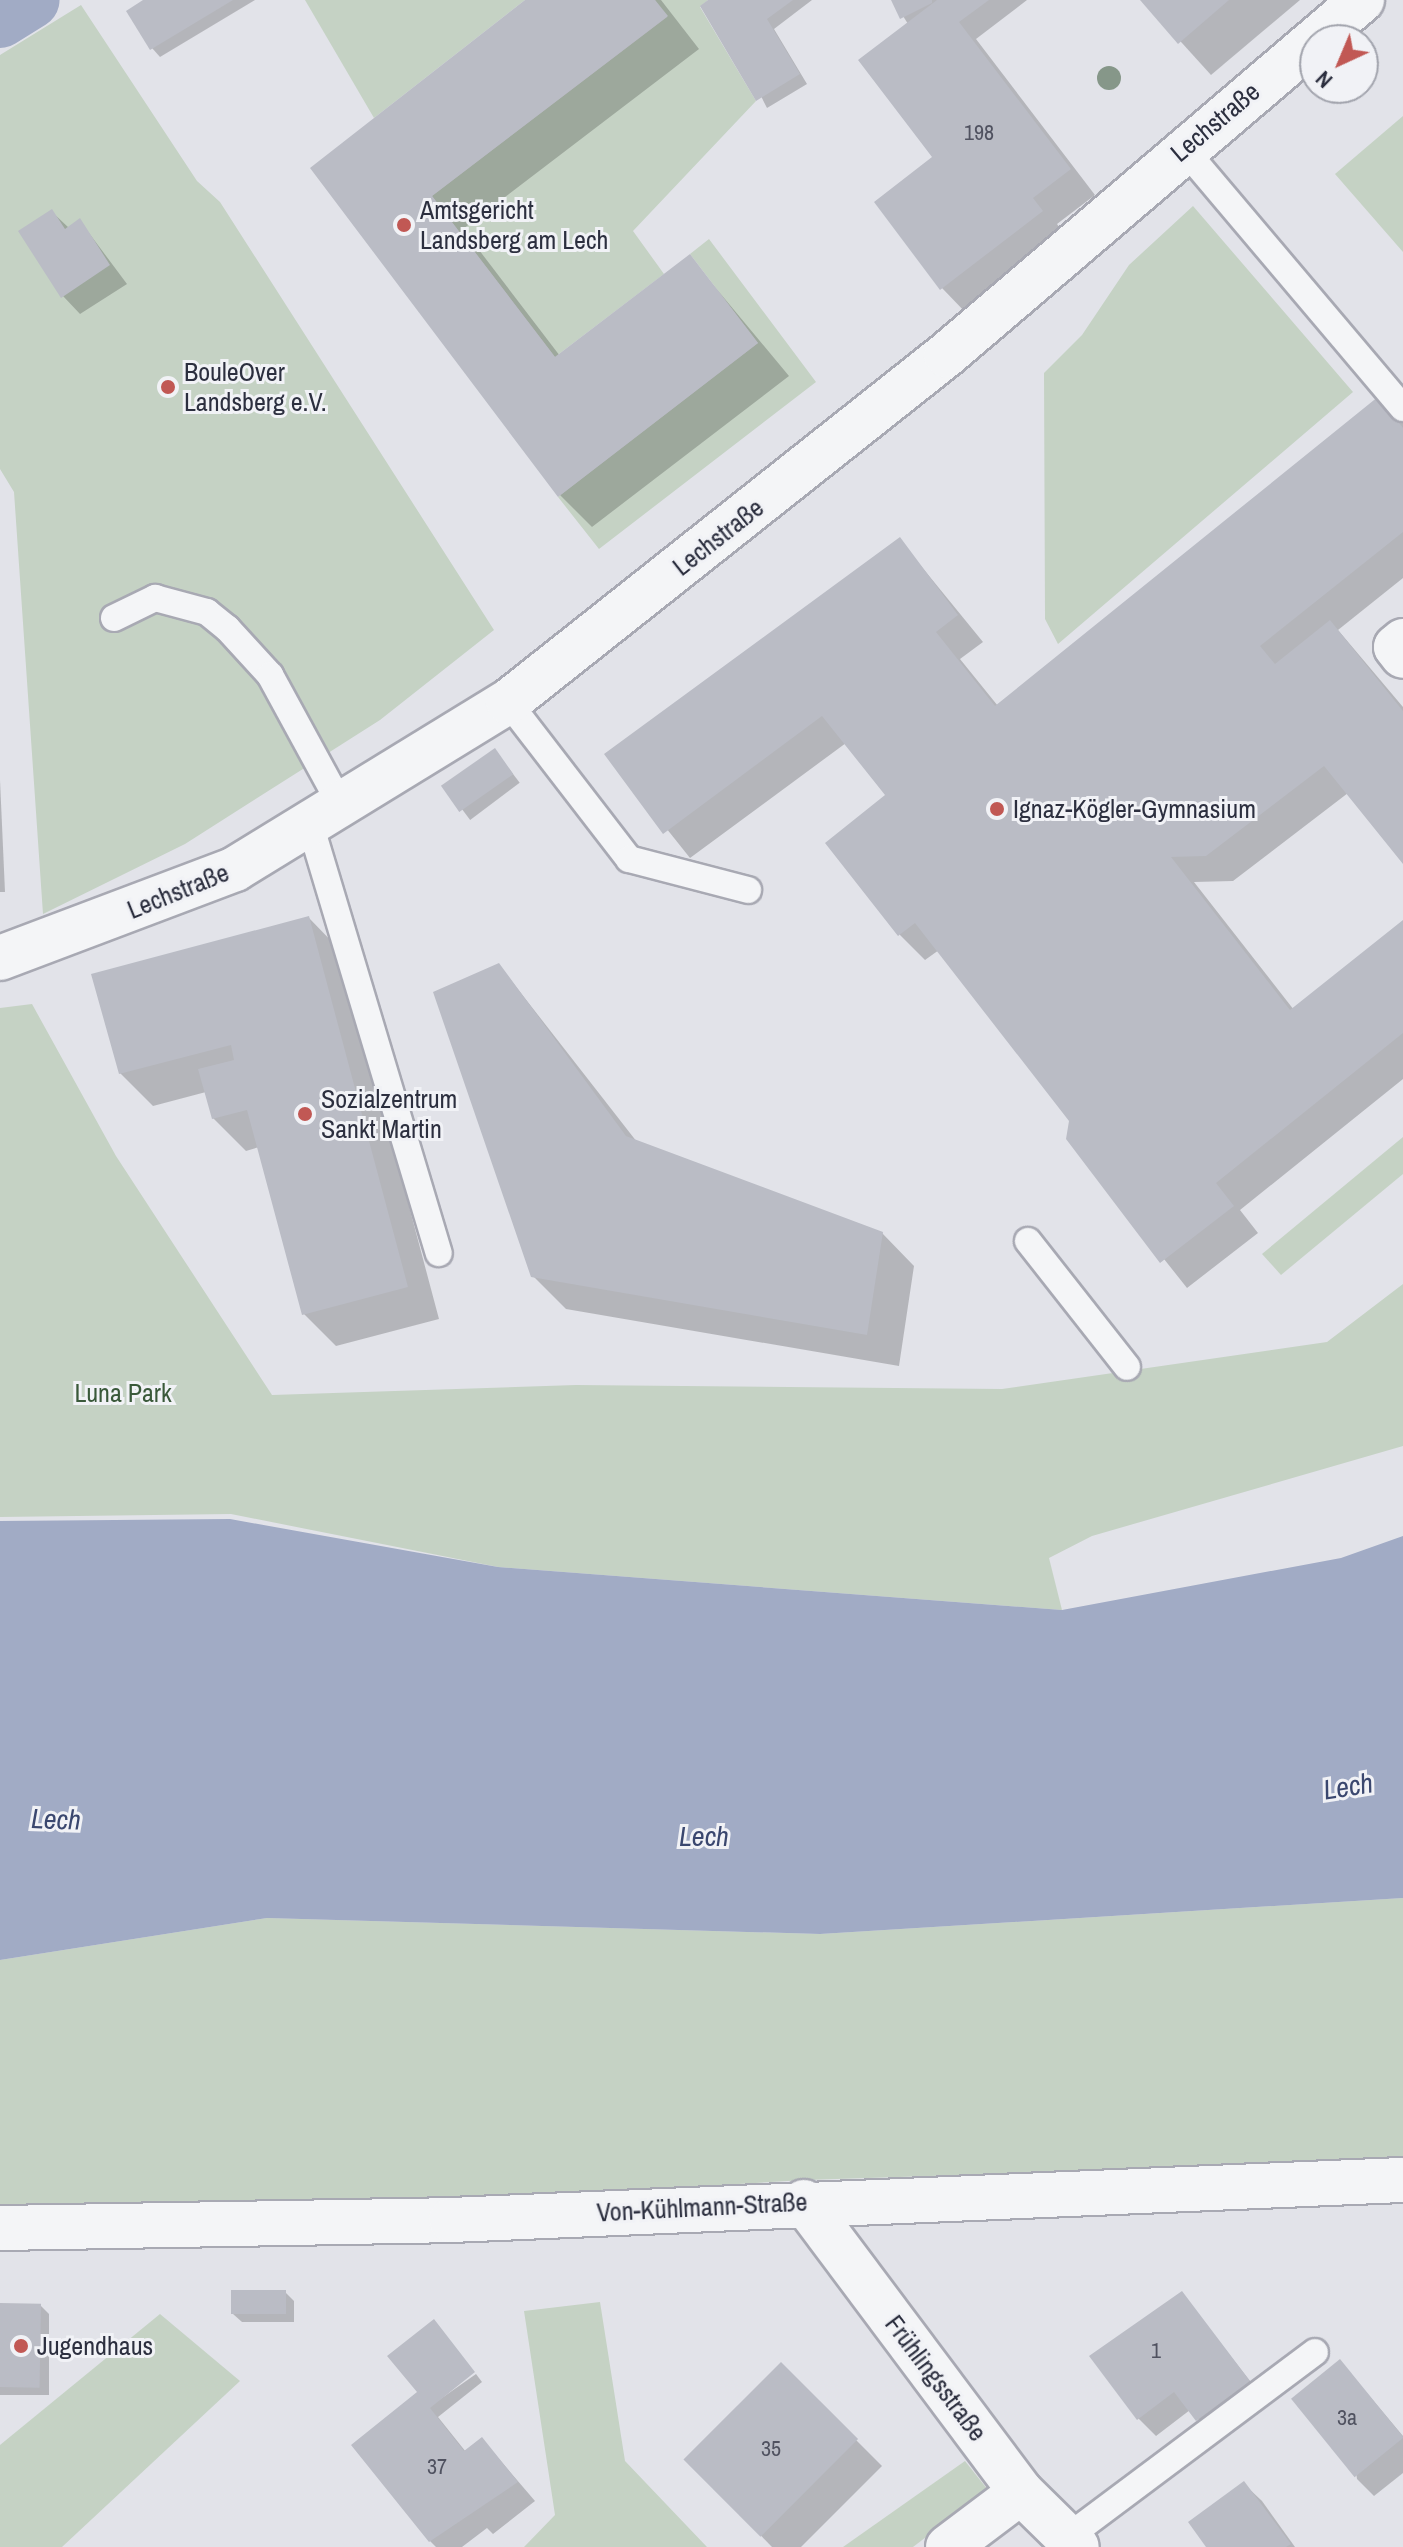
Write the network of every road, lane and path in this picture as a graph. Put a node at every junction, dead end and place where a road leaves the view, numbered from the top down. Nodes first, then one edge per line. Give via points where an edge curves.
1 (1362, 0) edge
2 (1184, 149) junction
3 (1403, 408) edge
4 (114, 618) dead end
5 (1403, 641) edge
6 (1403, 656) edge
7 (508, 702) junction
8 (326, 815) junction
9 (748, 890) dead end
10 (0, 958) edge
11 (1028, 1241) dead end
12 (439, 1253) dead end
13 (1127, 1367) dead end
14 (1403, 2180) edge
15 (804, 2202) junction
16 (0, 2228) edge
17 (1315, 2352) dead end
18 (1021, 2492) junction
19 (1073, 2541) edge
20 (948, 2547) edge

1 - 2 street, Lechstraße
2 - 3 lane
2 - 7 street, Lechstraße via 946,355
4 - 8 lane via 155,598 207,612 227,628 270,675
5 - 6 street via 1396,647
7 - 8 street, Lechstraße
7 - 9 lane via 629,859
8 - 10 street, Lechstraße via 235,869
8 - 12 lane
11 - 13 lane
14 - 15 street, Von-Kühlmann-Straße
15 - 16 street, Von-Kühlmann-Straße via 451,2220
15 - 18 street, Frühlingsstraße
17 - 19 lane
18 - 19 street, Frühlingsstraße
18 - 20 street

